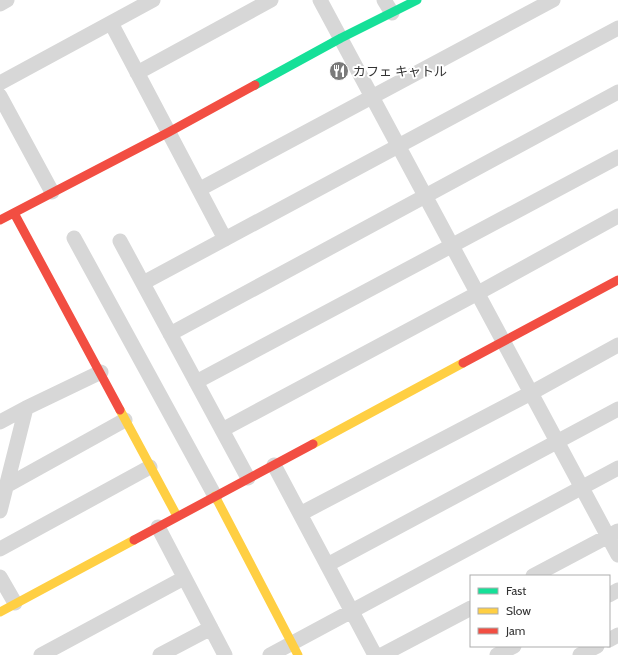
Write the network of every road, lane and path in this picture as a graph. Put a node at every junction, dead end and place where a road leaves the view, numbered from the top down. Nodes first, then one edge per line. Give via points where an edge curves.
1 (7, 0) edge
2 (153, 0) edge
3 (271, 0) edge
4 (320, 0) edge
5 (384, 0) edge
6 (417, 0) edge
7 (553, 0) edge
8 (0, 4) edge
9 (392, 13) junction
10 (111, 23) junction
11 (618, 28) edge
12 (341, 38) junction
13 (137, 73) junction
14 (0, 83) edge
15 (618, 92) edge
16 (0, 96) edge
17 (372, 97) junction
18 (169, 132) junction
19 (399, 146) junction
20 (618, 157) edge
21 (200, 189) junction
22 (52, 192) junction
23 (425, 196) junction
24 (14, 213) junction
25 (618, 216) edge
26 (0, 220) edge
27 (74, 238) dead end
28 (226, 239) junction
29 (120, 241) dead end
30 (452, 246) junction
31 (618, 280) edge
32 (143, 283) junction
33 (478, 293) junction
34 (170, 334) junction
35 (504, 342) junction
36 (618, 345) edge
37 (101, 372) junction
38 (196, 382) junction
39 (531, 393) junction
40 (26, 408) junction
41 (618, 409) edge
42 (126, 420) junction
43 (0, 422) edge
44 (222, 430) junction
45 (557, 442) junction
46 (274, 465) junction
47 (150, 467) junction
48 (618, 468) edge
49 (248, 478) junction
50 (6, 486) junction
51 (582, 488) junction
52 (215, 496) junction
53 (0, 511) edge
54 (300, 514) junction
55 (177, 516) junction
56 (158, 527) junction
57 (613, 534) edge
58 (0, 548) edge
59 (618, 555) edge
60 (327, 565) junction
61 (535, 575) edge
62 (0, 577) edge
63 (184, 578) junction
64 (16, 603) junction
65 (470, 609) edge
66 (0, 612) edge
67 (352, 612) junction
68 (211, 628) junction
69 (512, 647) edge
70 (595, 647) edge
71 (295, 649) edge
72 (41, 655) edge
73 (160, 655) edge
74 (225, 655) edge
75 (270, 655) edge
76 (375, 655) edge
77 (382, 655) edge
78 (497, 655) edge
79 (580, 655) edge

1 - 8 street
2 - 10 street
3 - 13 street
4 - 12 street
5 - 9 street
6 - 9 street
7 - 17 street
9 - 12 street
10 - 13 street
10 - 14 street
11 - 19 street
12 - 17 street
12 - 18 street
13 - 18 street
15 - 23 street
16 - 22 street
17 - 19 street
17 - 21 street
18 - 21 street
18 - 22 street
19 - 23 street
19 - 28 street
20 - 30 street
21 - 28 street
22 - 24 street
23 - 30 street
23 - 34 street
24 - 26 street
24 - 37 street
25 - 33 street
27 - 52 street
28 - 32 street
29 - 32 street
30 - 33 street
30 - 38 street
31 - 35 street
32 - 34 street
33 - 35 street
33 - 44 street
34 - 38 street
35 - 39 street
35 - 46 street
36 - 39 street
37 - 40 street
37 - 42 street
38 - 44 street
39 - 45 street
39 - 54 street
40 - 43 street
40 - 50 street
41 - 45 street
42 - 47 street
42 - 50 street
44 - 49 street
45 - 51 street
45 - 60 street
46 - 49 street
46 - 54 street
47 - 55 street
47 - 58 street
48 - 51 street
49 - 52 street
50 - 53 street
51 - 57 street
51 - 67 street
52 - 55 street
52 - 71 street
54 - 60 street
55 - 56 street
56 - 63 street
56 - 64 street
57 - 59 street
57 - 61 street
60 - 67 street
62 - 64 street
63 - 68 street
63 - 72 street
64 - 66 street
65 - 77 street
67 - 71 street
67 - 76 street
68 - 73 street
68 - 74 street
69 - 78 street
70 - 79 street
71 - 75 street

